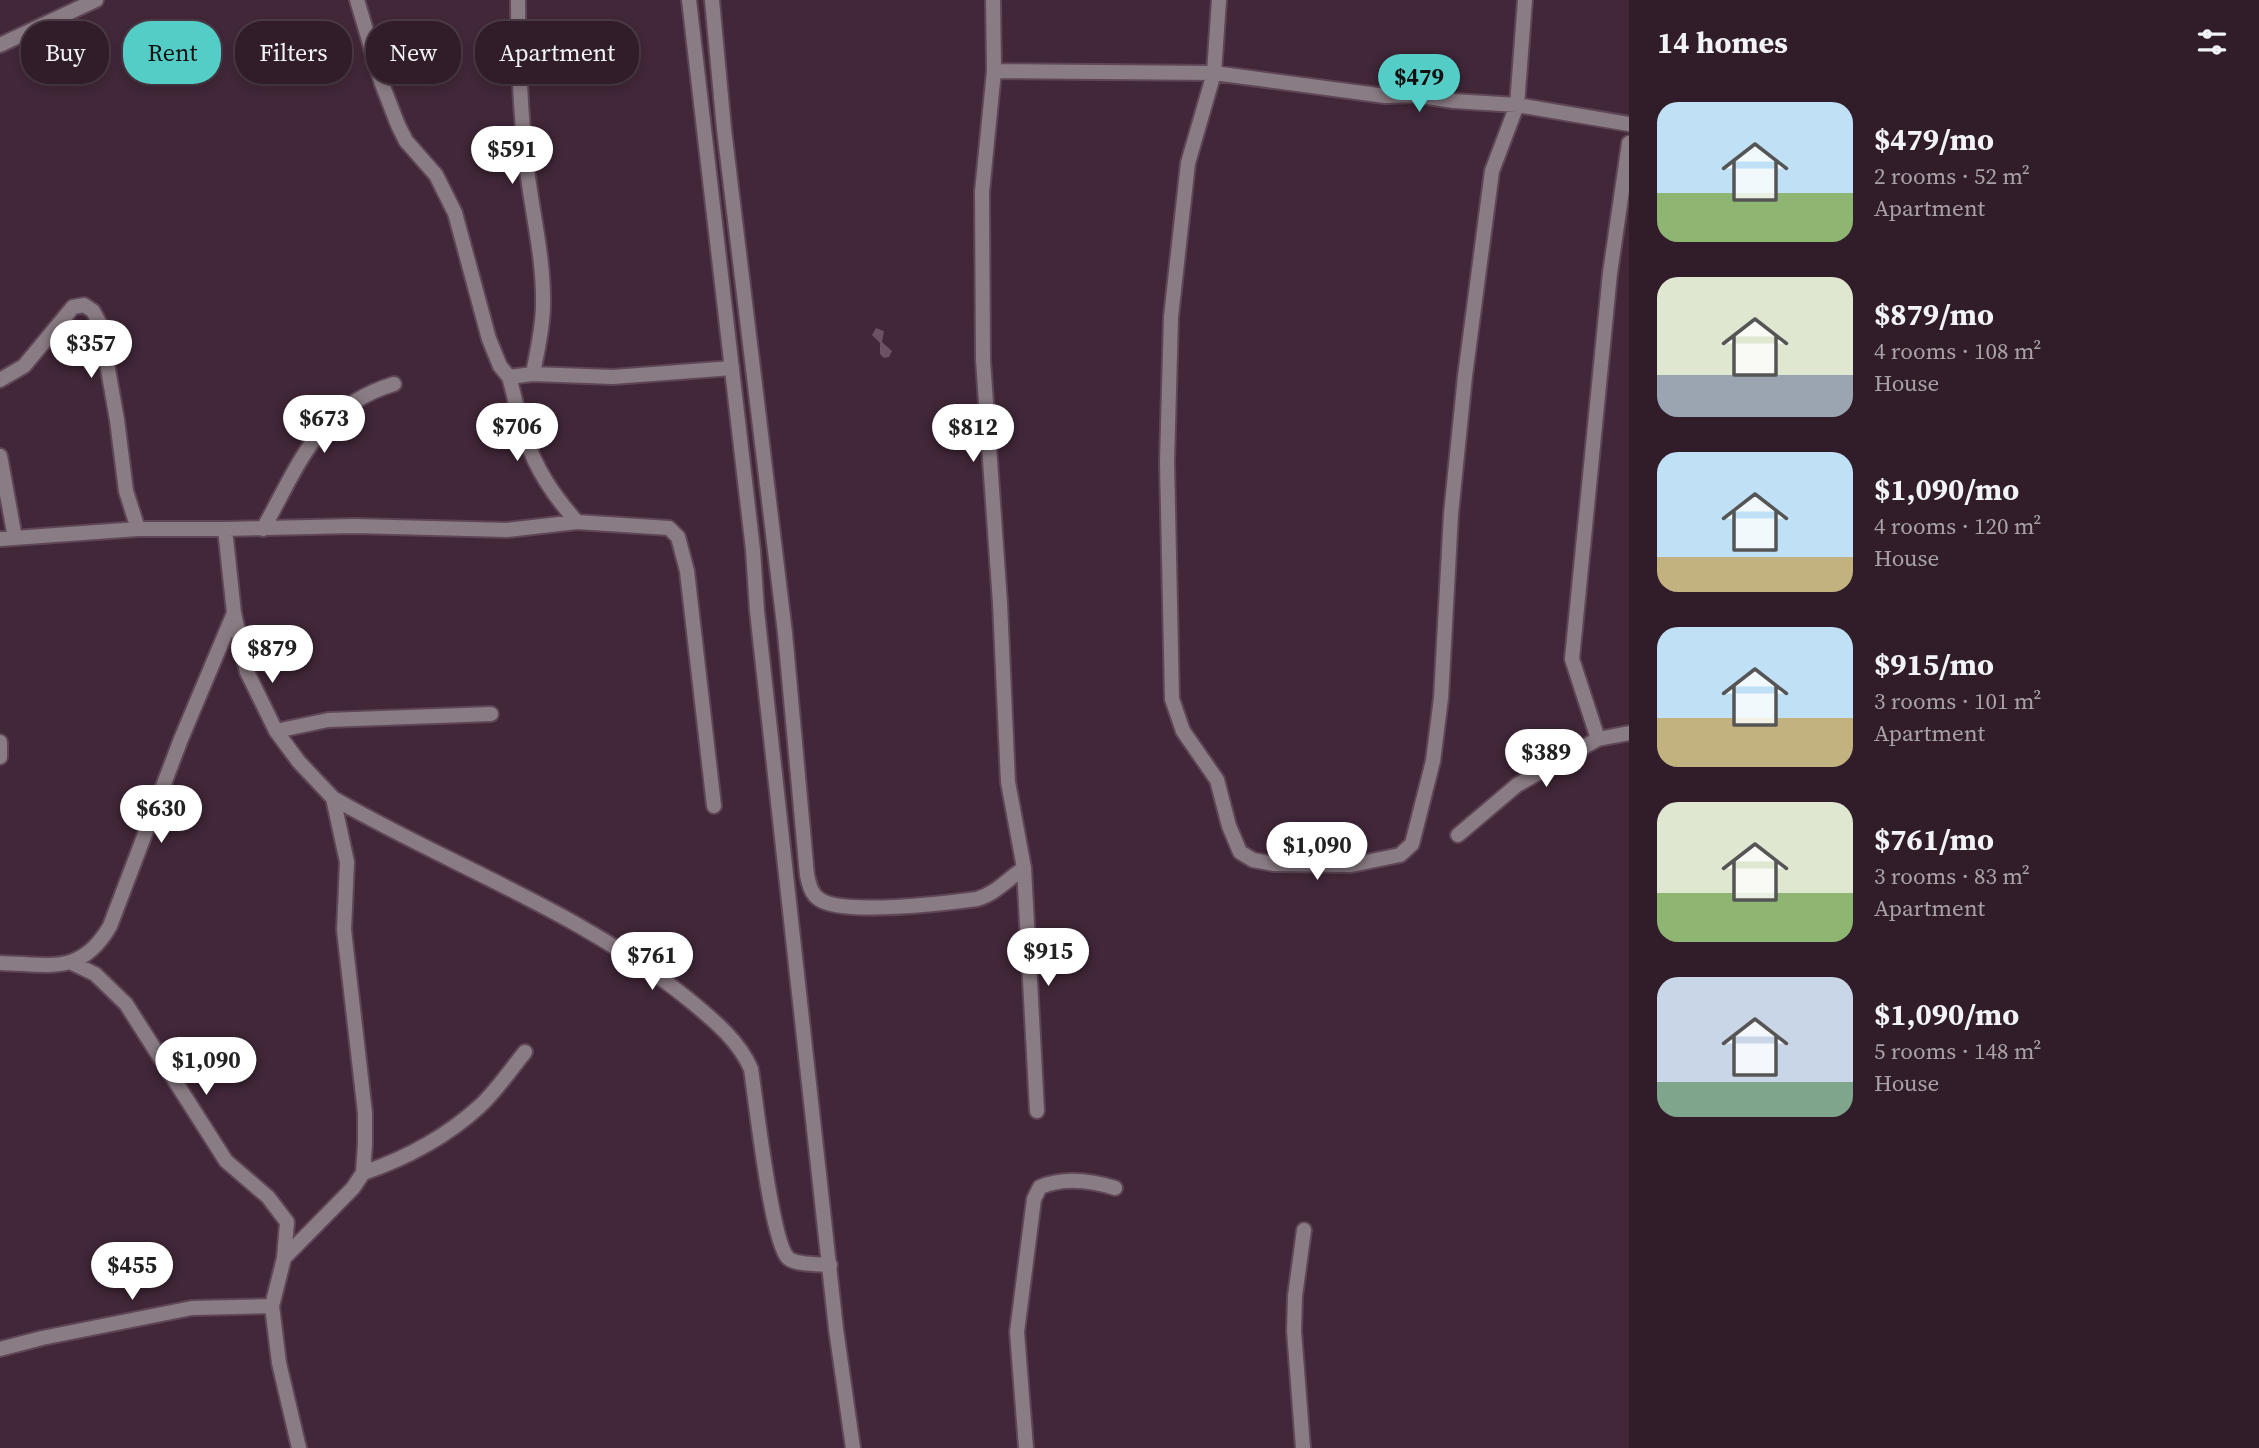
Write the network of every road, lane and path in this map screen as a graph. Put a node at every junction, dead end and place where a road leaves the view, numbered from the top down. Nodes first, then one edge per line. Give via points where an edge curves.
1 (96, 0) edge
2 (357, 0) edge
3 (519, 0) edge
4 (689, 0) edge
5 (712, 0) edge
6 (992, 0) edge
7 (1219, 0) edge
8 (1525, 0) edge
9 (0, 45) edge
10 (994, 71) junction
11 (1214, 73) junction
12 (1517, 105) junction
13 (1629, 124) edge
14 (1629, 143) edge
15 (732, 368) junction
16 (533, 374) junction
17 (509, 377) junction
18 (0, 380) edge
19 (394, 384) dead end
20 (0, 456) edge
21 (744, 478) junction
22 (766, 478) junction
23 (577, 522) junction
24 (138, 529) junction
25 (263, 529) junction
26 (225, 530) junction
27 (15, 538) junction
28 (0, 540) edge
29 (234, 613) junction
30 (491, 714) dead end
31 (276, 731) junction
32 (1629, 733) edge
33 (1598, 739) junction
34 (0, 743) edge
35 (0, 757) edge
36 (332, 798) junction
37 (714, 806) dead end
38 (1458, 835) dead end
39 (1024, 868) junction
40 (0, 963) edge
41 (72, 963) junction
42 (525, 1052) dead end
43 (1037, 1111) dead end
44 (363, 1173) junction
45 (1115, 1188) dead end
46 (1304, 1230) dead end
47 (284, 1258) junction
48 (830, 1265) junction
49 (272, 1306) junction
50 (0, 1349) edge
51 (299, 1448) edge
52 (853, 1448) edge
53 (1026, 1448) edge
54 (1303, 1448) edge

1 - 9 street
2 - 17 street via 398,125 436,175 455,213 493,351
3 - 16 street via 526,162 543,302
4 - 15 street
5 - 22 street
6 - 10 street
7 - 11 street
8 - 12 street
10 - 11 street
10 - 39 street via 982,192 983,360 1007,782
11 - 12 street via 1385,96
11 - 12 street via 1188,163 1171,317 1167,462 1172,699 1183,731 1217,780 1228,826 1240,852 1274,864 1350,865 1401,855 1412,844 1433,761 1441,698 1459,429 1492,171
12 - 13 street
14 - 33 street via 1610,273 1572,659
15 - 16 street via 613,377
15 - 21 street
16 - 17 street
17 - 23 street via 537,466 553,495
18 - 24 street via 24,366 73,307 84,305 93,311 100,324 126,491
19 - 25 street via 373,390 329,419
20 - 27 street
21 - 22 street
21 - 48 street
22 - 39 street via 810,888 818,899 833,905 948,903 991,895
23 - 25 street via 507,530
23 - 37 street via 669,528 678,537 687,571
24 - 26 street
24 - 27 street
25 - 26 street
26 - 29 street
27 - 28 street
29 - 31 street via 247,672
29 - 41 street via 110,926 99,945
30 - 31 street via 328,720
31 - 36 street
32 - 33 street
33 - 38 street via 1517,785
34 - 35 street
36 - 44 street via 347,862 344,930 365,1112
36 - 48 street via 593,932 716,1023 744,1054 751,1069 773,1219 786,1255 792,1261
39 - 43 street
40 - 41 street
41 - 47 street via 95,974 126,1004 226,1161 268,1197 287,1222
42 - 44 street via 480,1105 444,1134 404,1159
44 - 47 street
45 - 53 street via 1055,1181 1040,1187 1034,1199 1017,1332
46 - 54 street via 1294,1331
47 - 49 street
48 - 52 street
49 - 50 street via 192,1308
49 - 51 street via 279,1363

